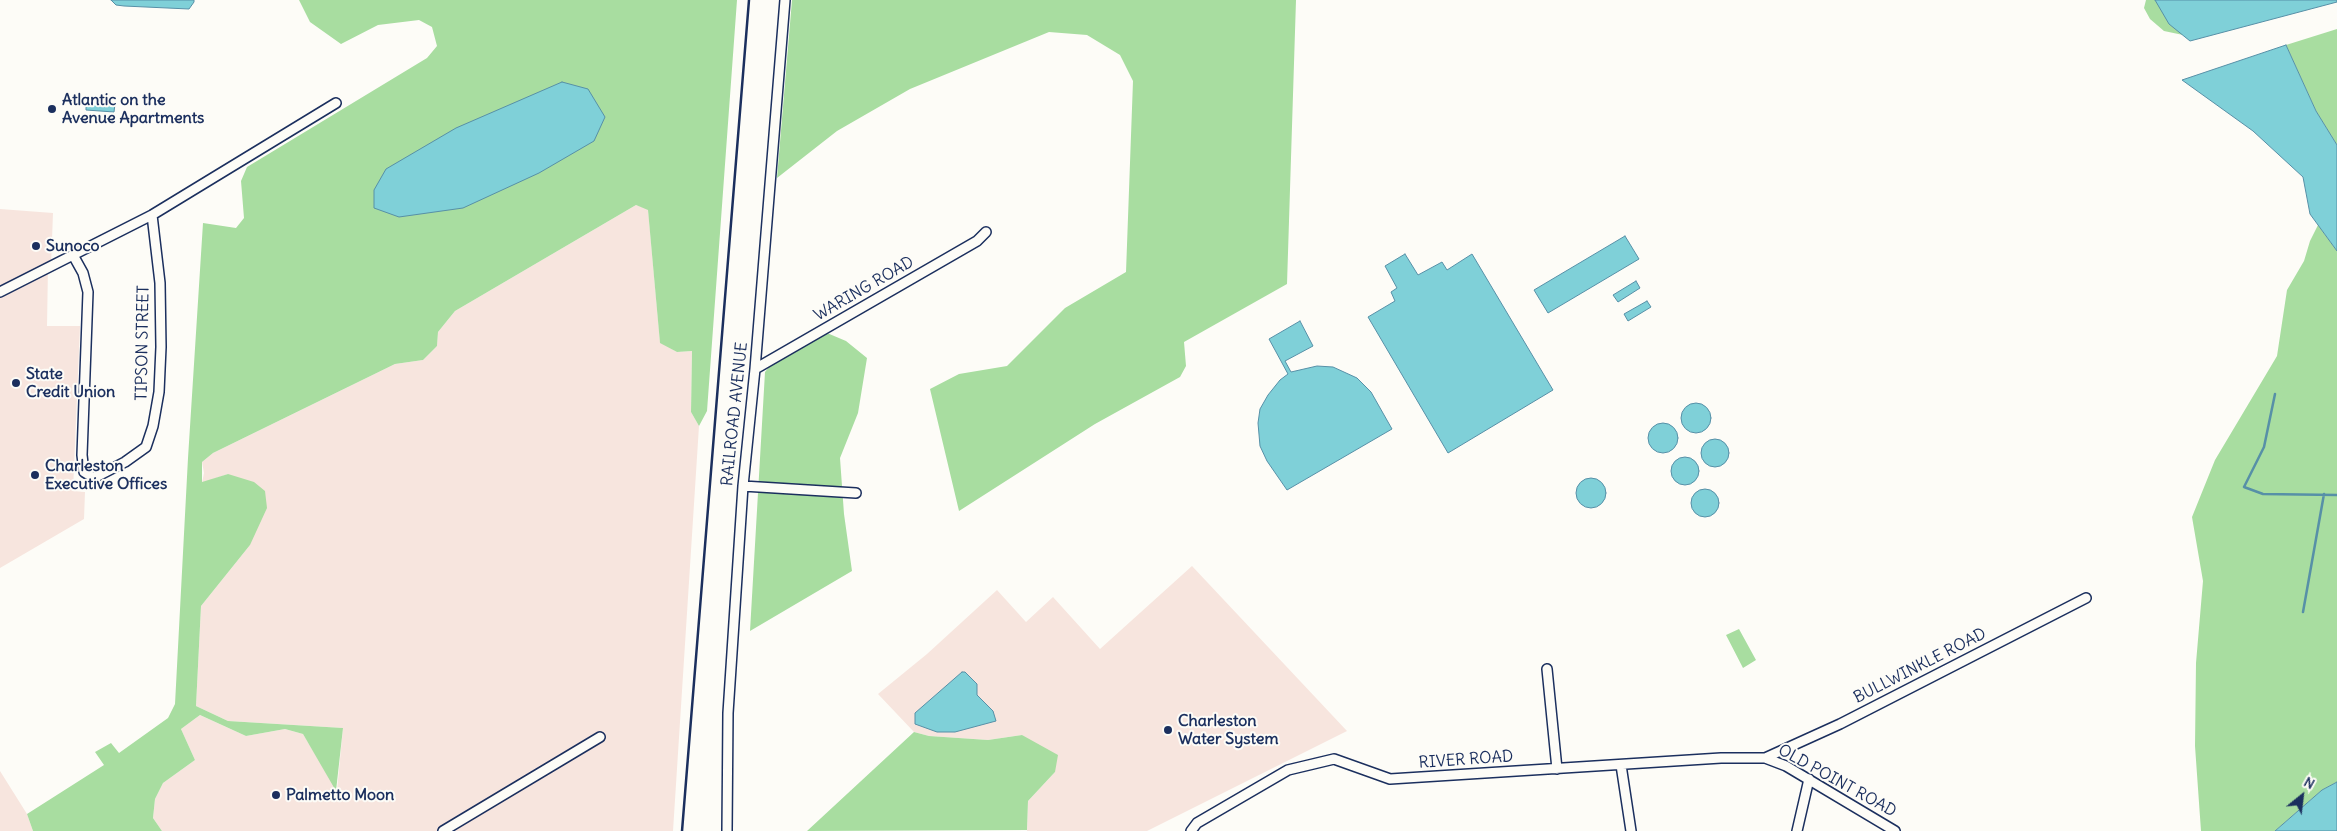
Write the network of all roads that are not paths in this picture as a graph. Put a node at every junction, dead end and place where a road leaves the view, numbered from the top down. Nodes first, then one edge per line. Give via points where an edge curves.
1 (785, 0) edge
2 (336, 103) dead end
3 (152, 215) junction
4 (986, 232) dead end
5 (73, 254) junction
6 (0, 292) edge
7 (755, 369) junction
8 (743, 486) junction
9 (856, 493) dead end
10 (2086, 598) dead end
11 (1547, 669) dead end
12 (600, 737) dead end
13 (1765, 758) junction
14 (1620, 765) junction
15 (1557, 769) junction
16 (1809, 779) junction
17 (442, 831) edge
18 (727, 831) edge
19 (1191, 831) edge
20 (1631, 831) edge
21 (1796, 831) edge
22 (1895, 831) edge

1 - 7 street, RAILROAD AVENUE
2 - 3 street
3 - 5 street
3 - 5 street, TIPSON STREET via 160,282 161,347 154,426 146,447 94,478 84,472 82,455 88,292
4 - 7 street, WARING ROAD via 977,241
5 - 6 street
7 - 8 street, RAILROAD AVENUE
8 - 9 street
8 - 18 street, RAILROAD AVENUE via 728,713
10 - 13 street, BULLWINKLE ROAD via 1840,724
11 - 15 street
12 - 17 street
13 - 14 street, RIVER ROAD
13 - 16 street, OLD POINT ROAD
14 - 15 street, RIVER ROAD
14 - 20 street
15 - 19 street, RIVER ROAD via 1390,779 1334,759 1288,770 1196,823
16 - 21 street
16 - 22 street, OLD POINT ROAD

